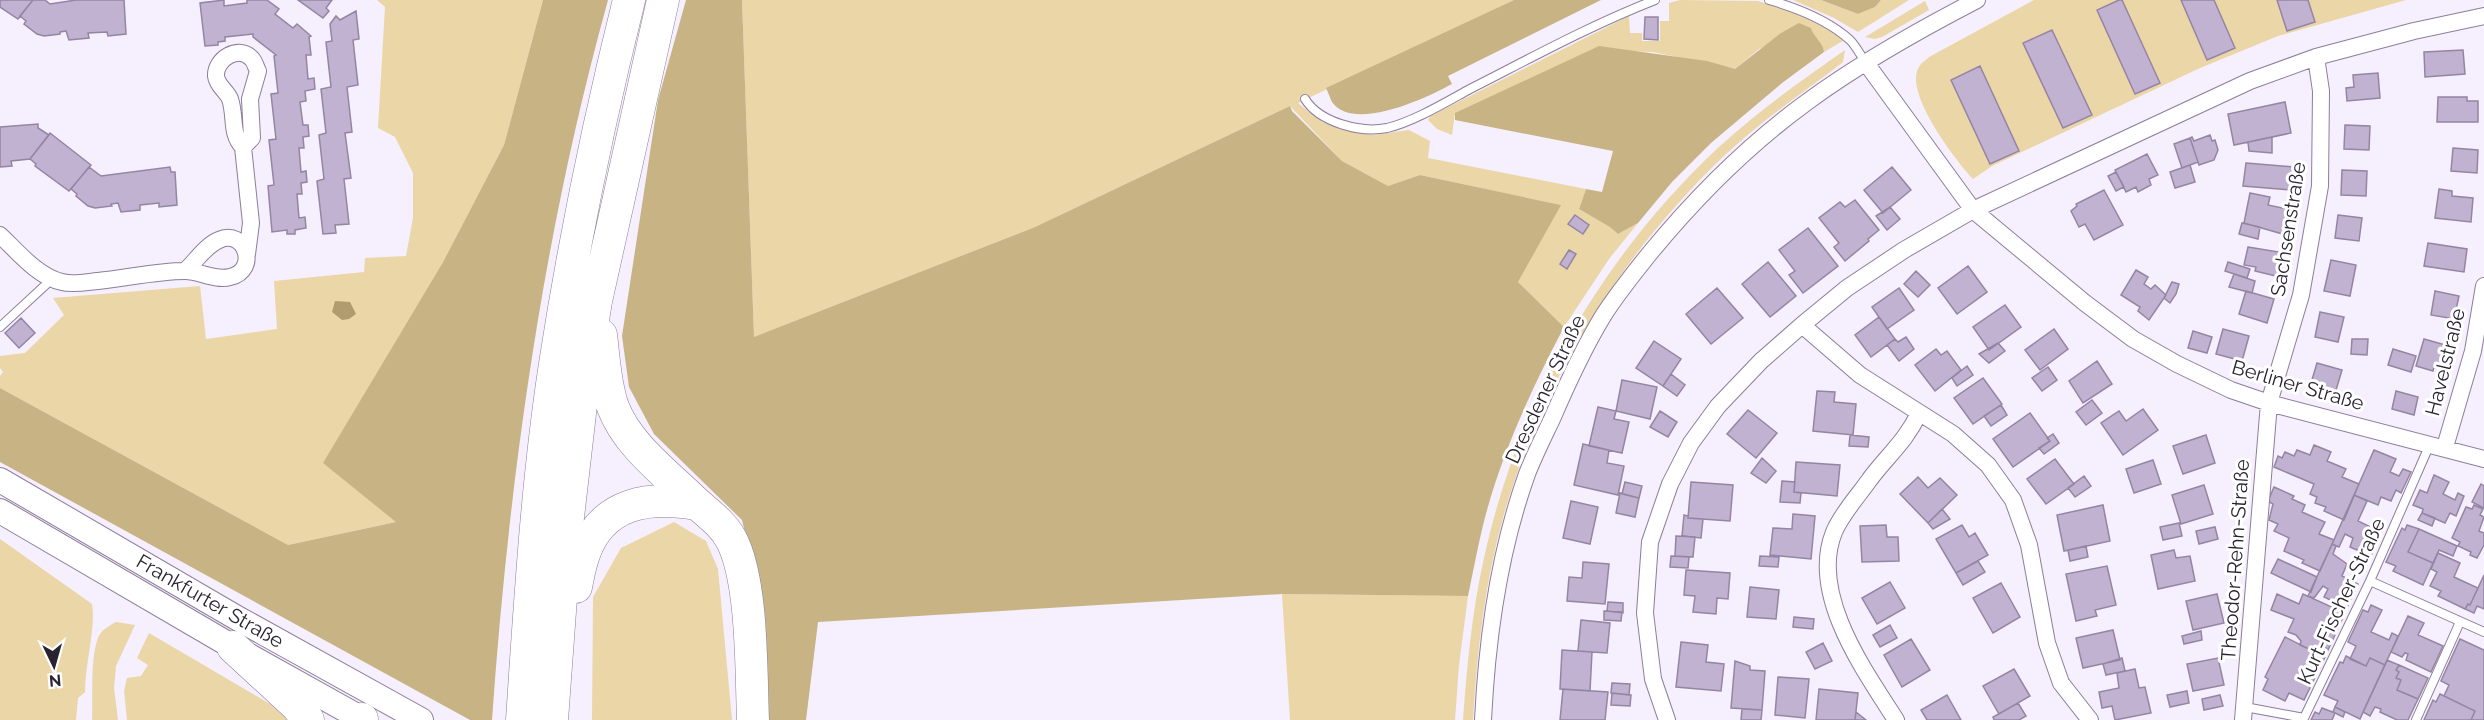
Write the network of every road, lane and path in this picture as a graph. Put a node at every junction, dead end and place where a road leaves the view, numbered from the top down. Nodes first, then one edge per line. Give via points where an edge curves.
1 (629, 0) edge
2 (663, 0) edge
3 (1655, 0) edge
4 (1769, 0) edge
5 (1977, 0) edge
6 (2484, 16) edge
7 (2316, 57) junction
8 (1866, 63) junction
9 (1305, 99) dead end
10 (243, 147) junction
11 (1972, 210) junction
12 (0, 235) edge
13 (247, 254) junction
14 (185, 271) junction
15 (52, 278) junction
16 (2484, 286) edge
17 (596, 301) junction
18 (1802, 325) junction
19 (0, 327) edge
20 (2270, 403) junction
21 (1919, 413) junction
22 (2438, 445) junction
23 (2484, 459) edge
24 (0, 480) edge
25 (696, 504) junction
26 (0, 511) edge
27 (2370, 581) junction
28 (2460, 622) junction
29 (2484, 632) edge
30 (233, 647) junction
31 (555, 671) junction
32 (366, 714) edge
33 (2244, 714) edge
34 (308, 720) edge
35 (421, 720) edge
36 (522, 720) edge
37 (552, 720) edge
38 (753, 720) edge
39 (1483, 720) edge
40 (1667, 720) edge
41 (1896, 720) edge
42 (2090, 720) edge
43 (2416, 720) edge

1 - 36 highway via 602,110 555,366 535,542
2 - 17 highway
3 - 9 lane via 1389,127 1347,125 1317,112
4 - 8 lane via 1830,25 1851,41
5 - 8 street, Dresdener Straße
6 - 7 street
7 - 11 street via 2250,81
7 - 20 street, Sachsenstraße via 2321,91 2320,186 2301,294
8 - 11 street, Berliner Straße
8 - 39 street, Dresdener Straße via 1808,101 1727,169 1686,210 1604,314 1577,362 1527,475 1506,547 1493,619
10 - 10 street via 252,138 249,99 258,71 252,59 238,53 229,54 219,63 216,76 229,95 236,139
10 - 13 street via 251,223
11 - 18 street via 1847,288
11 - 20 street, Berliner Straße via 2133,339 2231,390
12 - 15 street
13 - 14 street via 244,270 229,278
13 - 14 street via 237,240 218,240
14 - 15 street via 84,283
15 - 19 lane
16 - 22 street, Havelstraße via 2473,351
17 - 25 highway via 613,408 628,435
17 - 31 highway via 565,543
18 - 21 street via 1860,375
18 - 40 street via 1718,406 1691,443 1670,484 1650,542 1645,613 1653,679
20 - 22 street, Berliner Straße
20 - 33 street, Theodor-Rehn-Straße
21 - 41 street via 1909,433 1835,530 1829,550 1829,578 1846,637
21 - 42 street via 1953,434 1988,465 2013,500 2029,545 2047,643 2061,683
22 - 23 street, Berliner Straße
22 - 27 lane, Kurt-Fischer-Straße
24 - 32 street, Frankfurter Straße via 237,618
25 - 31 highway via 673,500 630,506 608,518 594,534 584,554
25 - 38 highway via 713,516 731,540 743,573
26 - 30 street, Frankfurter Straße
27 - 28 lane
27 - 33 lane, Kurt-Fischer-Straße via 2304,718
28 - 29 lane
28 - 43 lane
30 - 32 street, Frankfurter Straße
30 - 34 highway
31 - 37 highway
32 - 35 street, Frankfurter Straße

